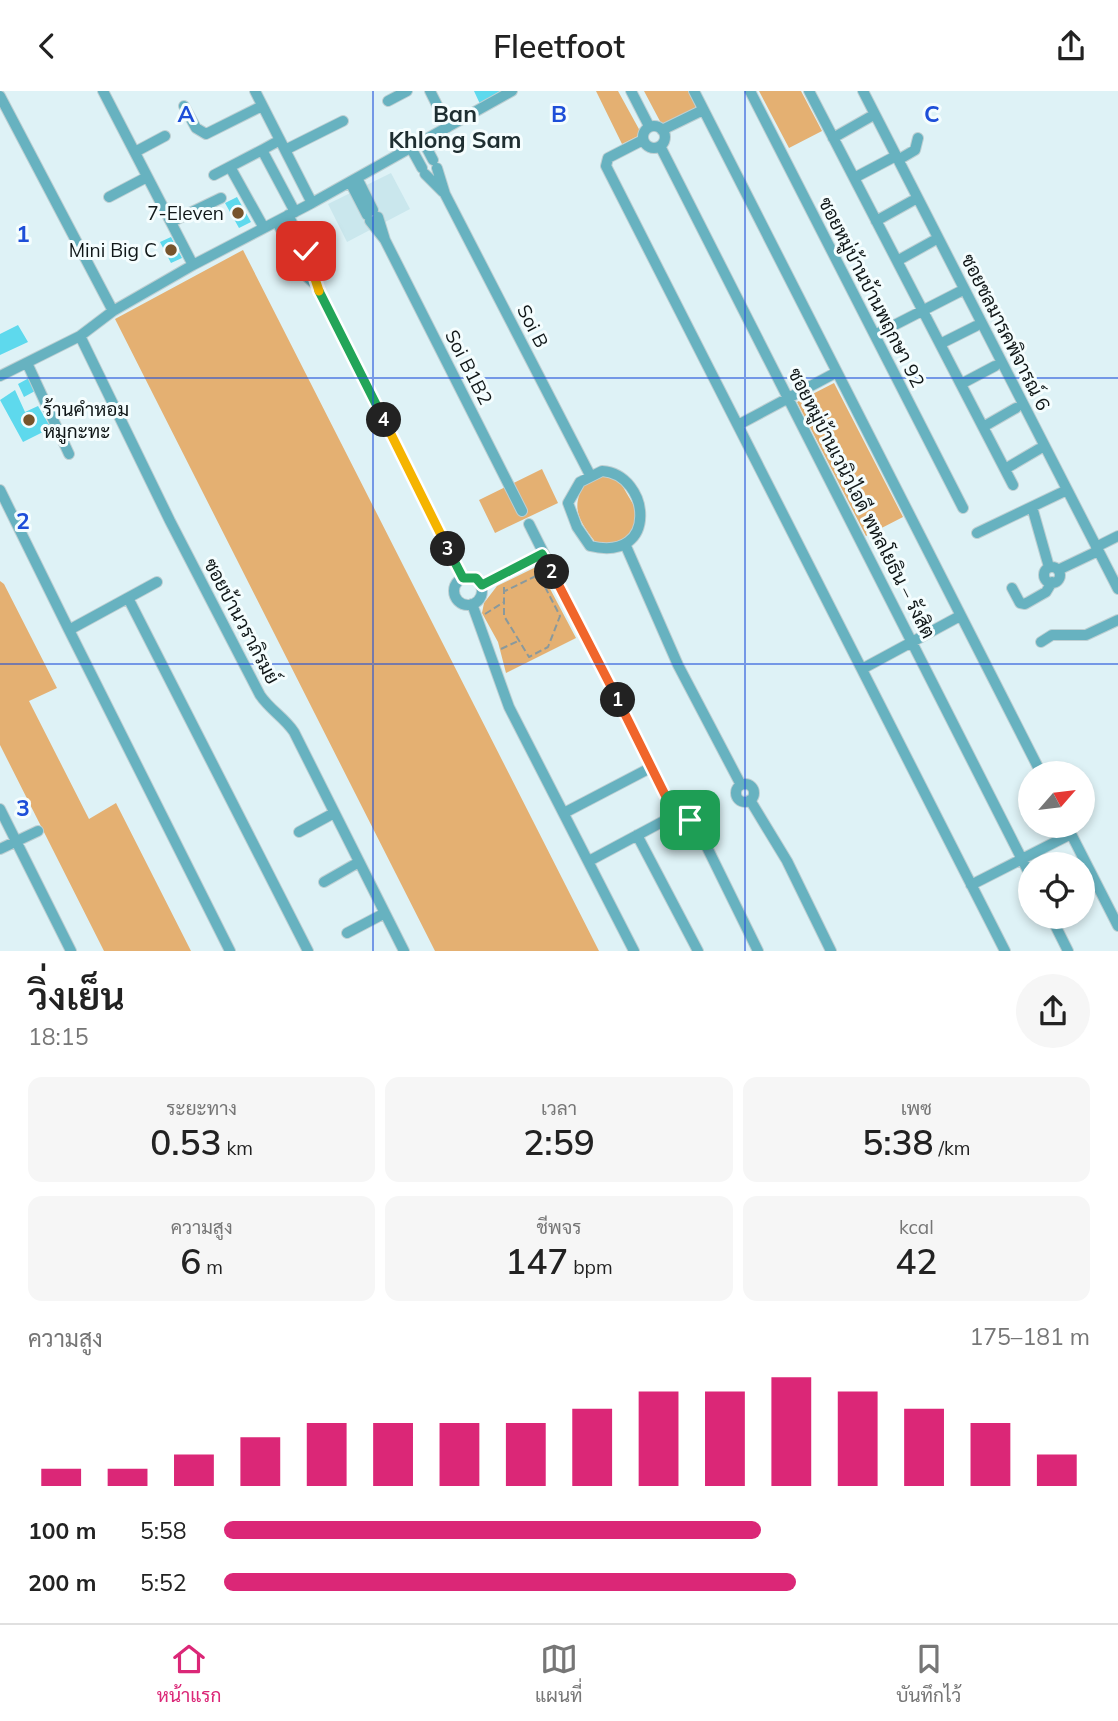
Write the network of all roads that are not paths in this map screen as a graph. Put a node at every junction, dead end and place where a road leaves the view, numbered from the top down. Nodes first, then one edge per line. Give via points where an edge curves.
1 (103, 91) edge
2 (407, 91) edge
3 (430, 91) edge
4 (512, 91) edge
5 (631, 91) edge
6 (694, 91) edge
7 (750, 91) edge
8 (823, 91) edge
9 (863, 91) edge
10 (810, 94) edge
11 (0, 96) edge
12 (261, 96) edge
13 (388, 101) dead end
14 (184, 106) dead end
15 (703, 110) junction
16 (870, 117) dead end
17 (343, 121) dead end
18 (649, 126) junction
19 (448, 127) junction
20 (663, 130) junction
21 (165, 136) dead end
22 (833, 138) junction
23 (918, 138) dead end
24 (643, 140) junction
25 (423, 141) junction
26 (282, 145) junction
27 (660, 146) junction
28 (411, 148) junction
29 (262, 150) junction
30 (135, 152) junction
31 (895, 159) junction
32 (230, 167) junction
33 (214, 175) dead end
34 (147, 177) junction
35 (854, 178) junction
36 (353, 180) junction
37 (445, 194) junction
38 (109, 197) dead end
39 (221, 198) dead end
40 (912, 201) dead end
41 (312, 203) junction
42 (292, 214) junction
43 (876, 221) junction
44 (171, 222) junction
45 (276, 222) junction
46 (264, 228) junction
47 (933, 241) dead end
48 (897, 261) junction
49 (193, 265) junction
50 (316, 285) junction
51 (961, 291) dead end
52 (113, 311) junction
53 (923, 311) junction
54 (976, 326) dead end
55 (875, 335) junction
56 (80, 336) junction
57 (940, 344) junction
58 (27, 363) junction
59 (995, 366) dead end
60 (837, 372) junction
61 (0, 376) edge
62 (961, 384) junction
63 (789, 398) junction
64 (1016, 408) dead end
65 (737, 425) junction
66 (983, 426) junction
67 (1040, 449) dead end
68 (69, 454) dead end
69 (1005, 469) junction
70 (590, 475) junction
71 (1013, 485) dead end
72 (0, 490) edge
73 (1067, 490) junction
74 (1032, 507) junction
75 (963, 508) dead end
76 (522, 511) dead end
77 (529, 524) dead end
78 (977, 533) dead end
79 (1118, 536) edge
80 (625, 544) junction
81 (1097, 549) junction
82 (542, 554) junction
83 (1054, 569) junction
84 (463, 578) junction
85 (157, 582) dead end
86 (482, 585) junction
87 (1012, 588) dead end
88 (1118, 589) edge
89 (128, 597) junction
90 (472, 604) junction
91 (960, 615) junction
92 (1118, 620) edge
93 (69, 630) junction
94 (912, 642) junction
95 (1041, 642) dead end
96 (862, 669) junction
97 (1035, 761) edge
98 (652, 767) junction
99 (0, 809) edge
100 (334, 813) junction
101 (564, 813) junction
102 (675, 815) junction
103 (38, 831) dead end
104 (299, 832) dead end
105 (638, 835) junction
106 (1056, 838) edge
107 (1073, 838) edge
108 (16, 842) junction
109 (0, 849) edge
110 (1018, 852) edge
111 (1033, 852) edge
112 (589, 861) junction
113 (1018, 861) edge
114 (359, 862) junction
115 (324, 882) dead end
116 (971, 885) junction
117 (385, 913) junction
118 (1118, 926) edge
119 (1057, 929) edge
120 (348, 933) dead end
121 (71, 951) edge
122 (230, 951) edge
123 (308, 951) edge
124 (404, 951) edge
125 (634, 951) edge
126 (698, 951) edge
127 (758, 951) edge
128 (831, 951) edge
129 (1005, 951) edge
130 (1068, 951) edge

1 - 30 street
2 - 13 street
3 - 19 street
4 - 19 street
5 - 18 street
6 - 15 street
7 - 55 street, ซอยหมู่บ้านบ้านพฤกษา 92
8 - 10 street
9 - 31 street, ซอยชลมารคพิจารณ์ 6
10 - 22 street, ซอยหมู่บ้านบ้านพฤกษา 92
11 - 52 street
12 - 14 street via 206,134
12 - 26 street
15 - 20 street
15 - 60 street
16 - 22 street
17 - 26 street
18 - 20 street
18 - 24 street
19 - 25 street
20 - 27 street
21 - 30 street
22 - 35 street, ซอยหมู่บ้านบ้านพฤกษา 92
23 - 31 street via 915,150
24 - 27 street via 649,147
24 - 65 street via 608,159 606,166
25 - 28 street
25 - 37 street, Soi B
26 - 29 street
26 - 41 street
27 - 63 street, ซอยหมู่บ้านเวนิวไอดี พหลโยธิน – รังสิต
28 - 36 street
28 - 37 street, Soi B
29 - 32 street
29 - 42 street
30 - 34 street
31 - 35 street
31 - 73 street, ซอยชลมารคพิจารณ์ 6
32 - 33 street
32 - 46 street
34 - 38 street
34 - 44 street
35 - 43 street, ซอยหมู่บ้านบ้านพฤกษา 92
36 - 41 street
36 - 76 street, Soi B1B2
37 - 70 street, Soi B
39 - 44 street
40 - 43 street
41 - 42 street
42 - 45 street
42 - 50 street
43 - 48 street, ซอยหมู่บ้านบ้านพฤกษา 92
44 - 49 street
45 - 46 street
45 - 50 street via 305,275
46 - 49 street
47 - 48 street
48 - 53 street, ซอยหมู่บ้านบ้านพฤกษา 92
49 - 52 street
50 - 84 street
51 - 53 street
52 - 56 street
53 - 55 street
53 - 57 street, ซอยหมู่บ้านบ้านพฤกษา 92
54 - 57 street
55 - 75 street, ซอยหมู่บ้านบ้านพฤกษา 92
56 - 58 street
56 - 100 street, ซอยบ้านวราภิรมย์ via 260,695 294,732
57 - 62 street, ซอยหมู่บ้านบ้านพฤกษา 92
58 - 61 street
58 - 68 street
59 - 62 street
60 - 63 street
60 - 91 street
62 - 66 street, ซอยหมู่บ้านบ้านพฤกษา 92
63 - 65 street
63 - 94 street, ซอยหมู่บ้านเวนิวไอดี พหลโยธิน – รังสิต
64 - 66 street
65 - 96 street
66 - 69 street, ซอยหมู่บ้านบ้านพฤกษา 92
67 - 69 street
69 - 71 street, ซอยหมู่บ้านบ้านพฤกษา 92
70 - 80 street via 616,472 632,492 642,525
70 - 80 street via 580,482 568,503 577,527 590,545 614,548
72 - 93 street
73 - 74 street
73 - 81 street, ซอยชลมารคพิจารณ์ 6
74 - 78 street
74 - 83 street
77 - 82 street
79 - 81 street
80 - 128 street via 684,676 741,785 753,790 750,800
81 - 83 street
81 - 88 street, ซอยชลมารคพิจารณ์ 6
82 - 86 street
82 - 98 street
83 - 87 street via 1058,580 1025,604
84 - 86 street via 476,578
84 - 90 street via 455,593 463,604
85 - 89 street
86 - 90 street via 480,599
89 - 93 street
89 - 123 street
90 - 101 street via 509,707
91 - 94 street
91 - 97 street
92 - 95 street via 1086,635 1052,635
93 - 122 street
94 - 96 street
94 - 110 street, ซอยหมู่บ้านเวนิวไอดี พหลโยธิน – รังสิต
96 - 116 street
98 - 101 street
98 - 102 street
99 - 108 street
100 - 104 street
100 - 114 street, ซอยบ้านวราภิรมย์
101 - 112 street
102 - 105 street
102 - 127 street via 690,820 700,833
103 - 108 street
105 - 112 street
105 - 126 street
106 - 111 street
107 - 118 street
108 - 109 street
108 - 121 street
112 - 125 street
113 - 116 street
114 - 115 street
114 - 117 street, ซอยบ้านวราภิรมย์
116 - 129 street
117 - 120 street
117 - 124 street, ซอยบ้านวราภิรมย์
119 - 130 street

